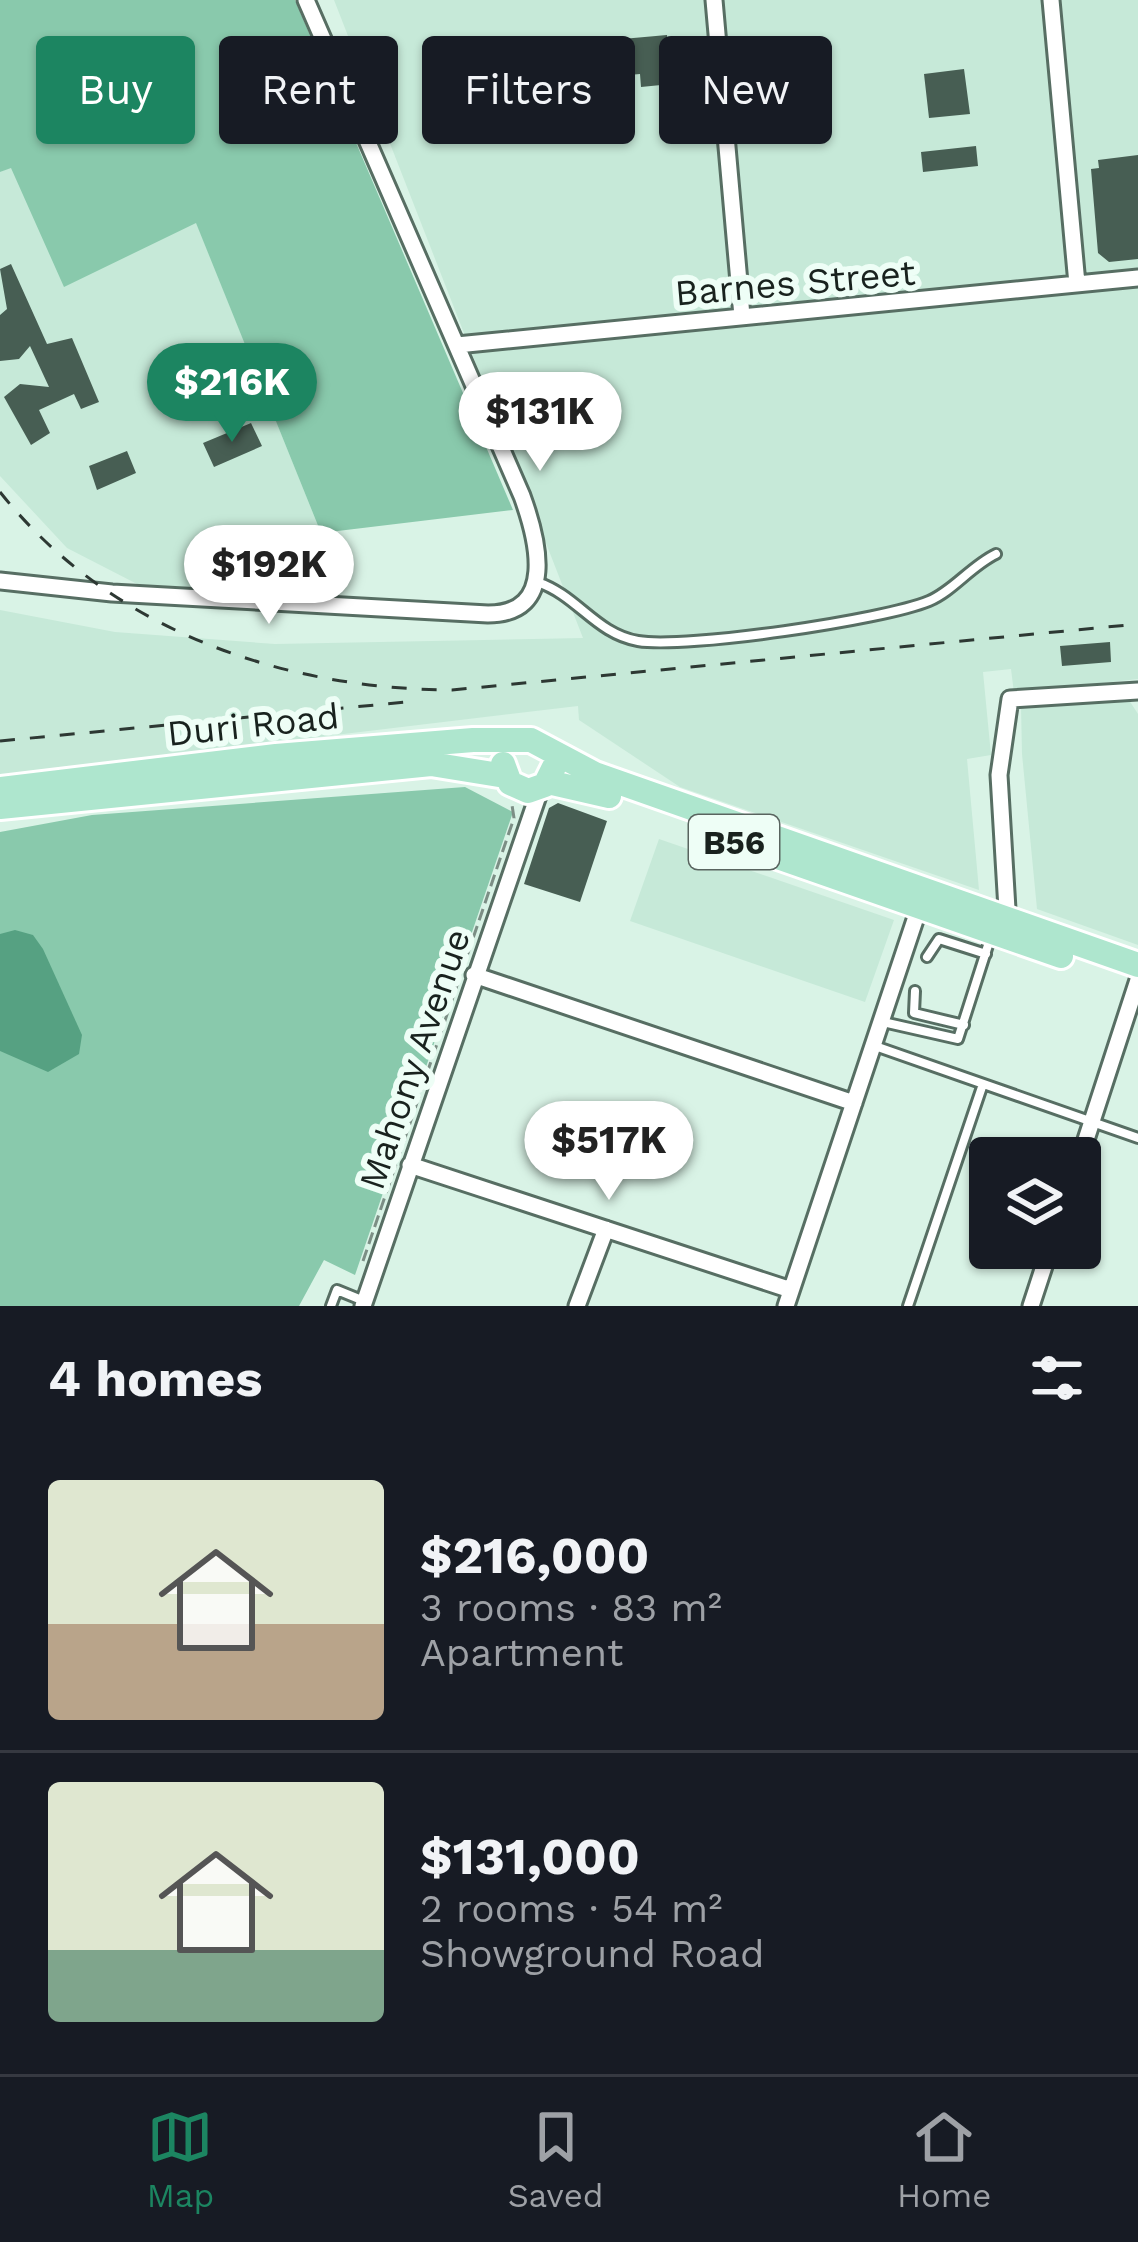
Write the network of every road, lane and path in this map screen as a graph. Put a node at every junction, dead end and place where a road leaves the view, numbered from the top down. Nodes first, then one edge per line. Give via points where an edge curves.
1 (306, 0) edge
2 (714, 0) edge
3 (1051, 0) edge
4 (1138, 278) edge
5 (1077, 284) junction
6 (742, 316) junction
7 (457, 345) junction
8 (996, 554) dead end
9 (0, 581) edge
10 (536, 582) junction
11 (203, 598) junction
12 (300, 604) junction
13 (1138, 691) edge
14 (515, 743) junction
15 (551, 753) junction
16 (0, 789) edge
17 (521, 792) junction
18 (0, 807) edge
19 (522, 831) junction
20 (865, 872) junction
21 (918, 910) junction
22 (998, 937) junction
23 (926, 957) dead end
24 (1138, 965) edge
25 (474, 975) junction
26 (1138, 980) edge
27 (915, 991) dead end
28 (882, 1022) junction
29 (964, 1025) junction
30 (874, 1046) junction
31 (982, 1084) junction
32 (854, 1103) junction
33 (1091, 1123) junction
34 (1087, 1137) edge
35 (1138, 1138) edge
36 (410, 1165) junction
37 (606, 1229) junction
38 (362, 1265) dead end
39 (1043, 1269) edge
40 (788, 1298) edge
41 (364, 1303) edge
42 (331, 1306) edge
43 (577, 1306) edge
44 (908, 1306) edge
45 (1031, 1306) edge

1 - 7 street
2 - 6 street
3 - 5 street
4 - 5 street, Barnes Street
5 - 6 street, Barnes Street
6 - 7 street, Barnes Street
7 - 10 street via 529,516
8 - 10 lane via 934,599 884,616 666,642 607,631 572,598
9 - 11 street
10 - 12 street via 526,603 502,614
11 - 12 street
11 - 12 lane via 218,534 264,532 286,541 299,565
13 - 22 street via 1010,699 999,775
14 - 15 main road, B56 via 532,740
14 - 16 main road, Duri Road / B56 via 418,742
14 - 17 main road via 505,754
15 - 17 main road via 554,768
15 - 20 main road, B56
17 - 18 main road, Duri Road / B56 via 431,764
17 - 19 street, Mahony Avenue
17 - 19 street, Mahony Avenue
17 - 21 main road, B56 via 588,788
17 - 38 path
19 - 25 street, Mahony Avenue
20 - 21 main road via 903,891
20 - 22 main road, B56
21 - 22 main road, B56
21 - 28 street
22 - 23 lane via 939,940
22 - 24 main road, B56
22 - 26 main road, B56
22 - 29 lane
25 - 32 street
25 - 36 street, Mahony Avenue
26 - 33 street
27 - 29 lane via 914,1012
28 - 29 lane via 953,1040
28 - 30 street
30 - 31 lane
30 - 32 street
31 - 33 lane
31 - 44 lane
32 - 40 street
33 - 34 street
33 - 35 lane
36 - 37 street
36 - 41 street, Mahony Avenue
37 - 40 street
37 - 43 street
39 - 45 street
41 - 42 lane via 337,1290

